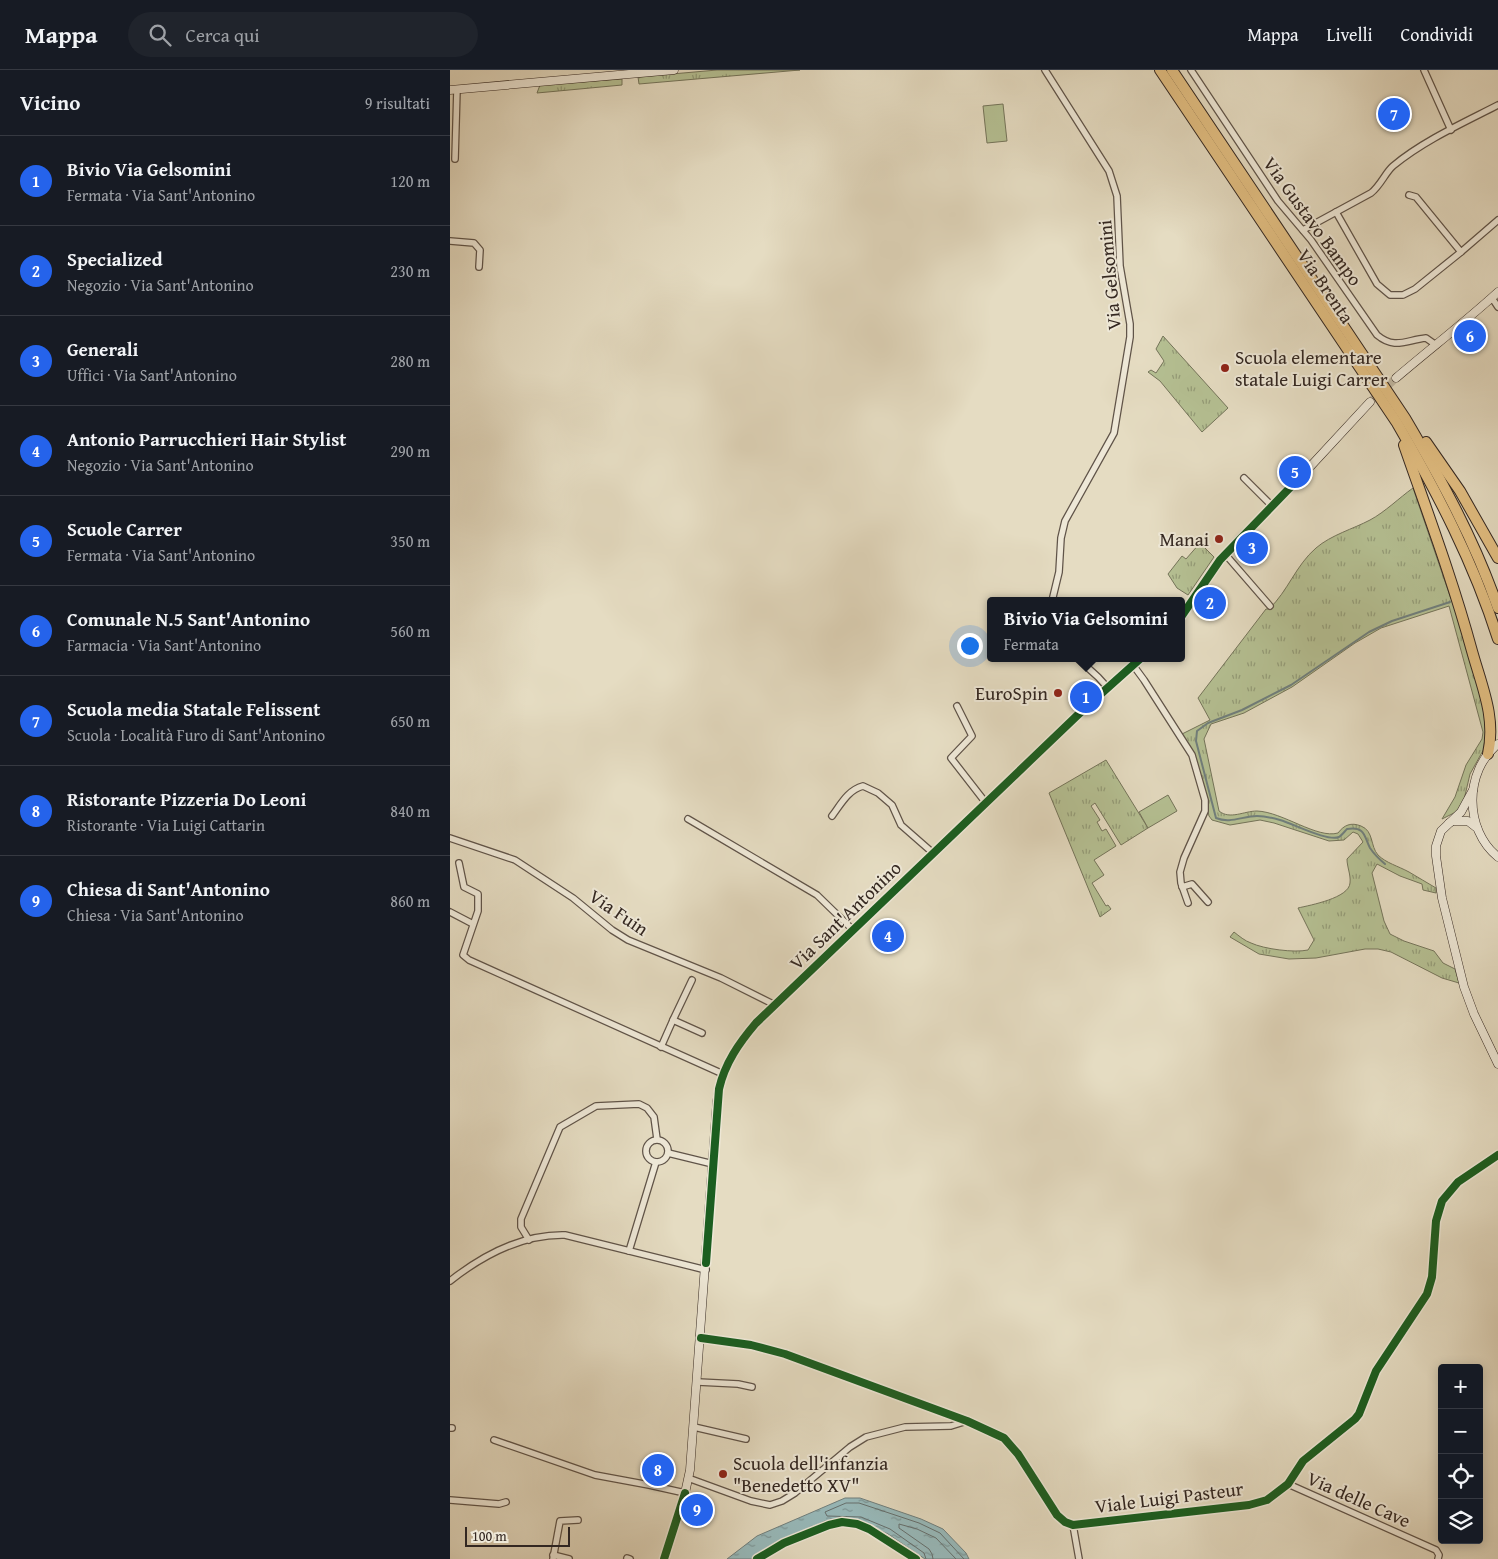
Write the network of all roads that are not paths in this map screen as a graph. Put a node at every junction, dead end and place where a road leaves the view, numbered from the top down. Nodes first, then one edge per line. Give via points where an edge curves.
1 (674, 70) edge
2 (1045, 70) edge
3 (1160, 70) edge
4 (1172, 70) edge
5 (1191, 70) edge
6 (1424, 70) edge
7 (454, 89) edge
8 (1498, 106) edge
9 (1450, 130) junction
10 (455, 159) dead end
11 (1409, 195) dead end
12 (1336, 212) junction
13 (1498, 220) edge
14 (1303, 230) junction
15 (450, 241) edge
16 (1461, 252) junction
17 (479, 267) dead end
18 (1495, 295) edge
19 (1498, 308) edge
20 (1436, 344) junction
21 (1364, 357) junction
22 (1396, 378) tunnel mouth
23 (1370, 402) tunnel mouth
24 (1397, 423) junction
25 (1244, 478) dead end
26 (1272, 506) junction
27 (1225, 554) junction
28 (1498, 558) edge
29 (1053, 597) edge
30 (1270, 606) dead end
31 (1498, 608) edge
32 (1185, 611) edge
33 (1498, 639) edge
34 (1081, 662) edge
35 (1137, 662) edge
36 (1133, 665) junction
37 (1108, 688) junction
38 (957, 706) dead end
39 (1498, 744) edge
40 (1488, 754) junction
41 (1473, 790) junction
42 (986, 803) junction
43 (832, 816) dead end
44 (688, 819) dead end
45 (1448, 824) junction
46 (1479, 830) junction
47 (450, 838) edge
48 (933, 853) junction
49 (1498, 857) edge
50 (458, 863) dead end
51 (1182, 887) junction
52 (1208, 902) dead end
53 (1188, 903) dead end
54 (450, 912) edge
55 (473, 924) junction
56 (853, 930) junction
57 (692, 980) dead end
58 (775, 1005) junction
59 (673, 1020) junction
60 (702, 1033) dead end
61 (661, 1047) junction
62 (1496, 1052) edge
63 (1498, 1064) edge
64 (723, 1074) junction
65 (657, 1139) junction
66 (668, 1153) junction
67 (1498, 1155) edge
68 (656, 1162) junction
69 (713, 1164) junction
70 (529, 1240) junction
71 (629, 1251) junction
72 (706, 1270) junction
73 (450, 1280) edge
74 (701, 1338) junction
75 (698, 1382) junction
76 (752, 1387) dead end
77 (967, 1422) junction
78 (694, 1427) junction
79 (746, 1439) dead end
80 (494, 1440) dead end
81 (688, 1478) junction
82 (1288, 1484) junction
83 (685, 1493) junction
84 (450, 1500) edge
85 (506, 1502) dead end
86 (578, 1520) dead end
87 (1073, 1525) junction
88 (553, 1557) edge
89 (569, 1559) edge
90 (664, 1559) edge
91 (757, 1559) edge
92 (916, 1559) edge
93 (1078, 1559) edge
94 (1438, 1559) edge

1 - 7 street
2 - 29 street, Via Gelsomini via 1112,177 1117,196 1120,266 1130,328 1114,433 1065,521 1060,572
3 - 24 highway, Via Brenta
4 - 21 highway, Via Brenta
5 - 14 street, Via Gustavo Bampo via 1278,201
6 - 9 street
7 - 10 street
8 - 9 street
9 - 12 street via 1391,168 1380,185 1370,193
11 - 16 street via 1416,197
12 - 14 street
12 - 16 street via 1377,284 1390,295 1410,292
13 - 16 street
14 - 20 street, Via Gustavo Bampo via 1377,335 1393,343 1424,338
15 - 17 street via 474,243 480,250
18 - 19 street
18 - 20 street
20 - 22 street
21 - 28 highway via 1375,366 1460,491
21 - 31 highway, Via Brenta via 1405,418 1442,483 1465,527
23 - 26 street
24 - 33 highway, Via Brenta via 1455,531
24 - 40 highway via 1454,588 1484,692 1492,738
25 - 26 street
26 - 27 street
27 - 30 street
27 - 32 street
34 - 37 street
35 - 36 street, Via Sant'Antonino
36 - 37 street, Via Sant'Antonino
36 - 51 street via 1190,750 1205,800 1205,811 1180,872
37 - 42 street, Via Sant'Antonino
38 - 42 street via 972,736 950,758
39 - 40 street
40 - 41 street via 1480,766
41 - 45 street via 1461,812
41 - 46 street via 1472,813
42 - 48 street, Via Sant'Antonino
43 - 48 street via 855,788 863,786 892,805 901,825
44 - 56 street via 817,896
45 - 46 street via 1468,821
45 - 62 street via 1441,831 1436,846 1442,898 1468,997
46 - 49 street via 1485,843
47 - 58 street, Via Fuin via 514,860 573,898 628,940 721,978
48 - 56 street, Via Sant'Antonino
50 - 55 street via 464,887 478,894 478,911
51 - 52 street via 1192,884
51 - 53 street
54 - 55 street
55 - 61 street via 463,955 469,960
56 - 58 street, Via Sant'Antonino
57 - 59 street
58 - 64 street, Via Sant'Antonino via 742,1040
59 - 60 street
59 - 61 street
61 - 64 street
62 - 63 street
64 - 69 street, Via Sant'Antonino via 718,1089
65 - 66 street via 666,1144
65 - 68 street via 648,1144 646,1152
65 - 70 street via 654,1117 639,1104 596,1106 560,1127 521,1218 521,1227
66 - 68 street via 662,1161
66 - 69 street
67 - 82 street, Viale Luigi Pasteur via 1446,1194 1438,1213 1432,1276 1423,1302 1376,1371 1356,1419 1303,1461
68 - 71 street
69 - 72 street, Via Sant'Antonino
70 - 71 street via 565,1235
70 - 73 street via 499,1249
71 - 72 street
72 - 74 street, Via Sant'Antonino
74 - 75 street, Via Sant'Antonino
74 - 77 street, Viale Luigi Pasteur via 785,1354
75 - 76 street
75 - 78 street, Via Sant'Antonino
77 - 81 street via 951,1426 905,1427 866,1438 850,1447 794,1493 770,1505
77 - 87 street, Viale Luigi Pasteur via 1004,1438 1057,1515
78 - 79 street
78 - 81 street, Via Sant'Antonino
80 - 83 street via 595,1475
81 - 83 street, Via Sant'Antonino
82 - 87 street, Viale Luigi Pasteur via 1267,1500 1249,1505
82 - 94 street, Via delle Cave via 1436,1550
83 - 90 street, Via Sant'Antonino
84 - 85 street
86 - 88 street via 560,1521
87 - 93 street
88 - 89 street
91 - 92 street via 784,1543 842,1522 869,1529

